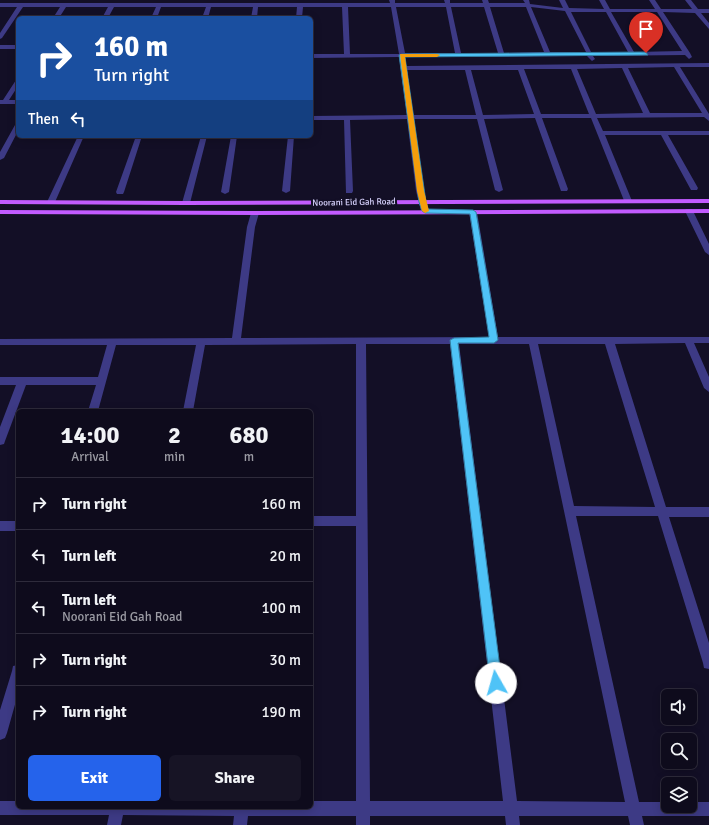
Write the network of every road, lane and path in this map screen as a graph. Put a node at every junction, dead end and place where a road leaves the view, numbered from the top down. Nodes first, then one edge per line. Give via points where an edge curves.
1 (562, 0) edge
2 (602, 0) edge
3 (652, 0) edge
4 (688, 0) edge
5 (320, 2) edge
6 (371, 2) edge
7 (392, 2) edge
8 (447, 2) edge
9 (486, 2) edge
10 (528, 3) edge
11 (256, 4) junction
12 (300, 4) junction
13 (345, 4) junction
14 (0, 5) edge
15 (22, 5) junction
16 (64, 5) junction
17 (112, 5) junction
18 (158, 5) junction
19 (209, 5) junction
20 (567, 10) junction
21 (608, 10) junction
22 (659, 11) junction
23 (697, 11) junction
24 (709, 12) edge
25 (57, 16) edge
26 (106, 16) edge
27 (155, 16) edge
28 (206, 16) edge
29 (254, 16) edge
30 (299, 16) edge
31 (709, 27) edge
32 (0, 37) edge
33 (0, 47) edge
34 (16, 47) edge
35 (590, 53) junction
36 (632, 53) junction
37 (547, 54) junction
38 (687, 54) junction
39 (402, 55) junction
40 (458, 55) junction
41 (502, 55) junction
42 (313, 56) edge
43 (347, 56) junction
44 (694, 65) junction
45 (709, 65) edge
46 (573, 66) junction
47 (596, 66) junction
48 (624, 66) junction
49 (676, 66) junction
50 (403, 68) junction
51 (468, 69) junction
52 (521, 69) junction
53 (16, 83) edge
54 (2, 102) edge
55 (16, 102) edge
56 (538, 116) junction
57 (594, 116) junction
58 (648, 116) junction
59 (410, 117) junction
60 (480, 117) junction
61 (708, 117) edge
62 (313, 118) edge
63 (347, 118) junction
64 (16, 129) edge
65 (601, 133) junction
66 (663, 133) junction
67 (709, 133) edge
68 (80, 138) edge
69 (139, 138) edge
70 (203, 138) edge
71 (234, 138) edge
72 (291, 138) edge
73 (0, 158) edge
74 (694, 188) dead end
75 (564, 189) dead end
76 (499, 190) dead end
77 (286, 191) dead end
78 (348, 191) dead end
79 (120, 192) dead end
80 (225, 192) dead end
81 (628, 201) junction
82 (709, 201) edge
83 (0, 202) edge
84 (51, 202) junction
85 (422, 202) junction
86 (186, 203) junction
87 (425, 211) junction
88 (690, 211) junction
89 (709, 211) edge
90 (0, 212) edge
91 (473, 212) junction
92 (255, 213) junction
93 (709, 252) edge
94 (454, 340) junction
95 (494, 340) junction
96 (532, 340) junction
97 (609, 340) junction
98 (688, 340) junction
99 (709, 340) edge
100 (113, 341) junction
101 (201, 341) junction
102 (236, 341) junction
103 (361, 341) junction
104 (0, 342) edge
105 (22, 381) junction
106 (102, 381) junction
107 (0, 382) edge
108 (709, 388) edge
109 (94, 409) edge
110 (188, 409) edge
111 (0, 441) edge
112 (569, 512) junction
113 (662, 512) junction
114 (709, 512) edge
115 (313, 521) edge
116 (361, 521) junction
117 (0, 526) edge
118 (16, 526) edge
119 (709, 663) edge
120 (16, 678) edge
121 (0, 733) edge
122 (313, 807) edge
123 (363, 807) junction
124 (0, 808) edge
125 (16, 808) edge
126 (511, 808) junction
127 (634, 808) junction
128 (118, 809) edge
129 (242, 809) edge
130 (709, 809) edge
131 (114, 825) edge
132 (240, 825) edge
133 (363, 825) edge
134 (513, 825) edge
135 (637, 825) edge

1 - 20 street
2 - 21 street
3 - 22 street
4 - 23 street
5 - 12 street
5 - 13 street
6 - 7 street
6 - 13 street
7 - 8 street
7 - 39 street
8 - 9 street
8 - 40 street
9 - 10 street
9 - 41 street
10 - 20 street
10 - 37 street
11 - 12 street
11 - 19 street
11 - 29 street
12 - 30 street
13 - 43 street
14 - 15 street
15 - 16 street
15 - 32 street
16 - 17 street
16 - 25 street
17 - 18 street
17 - 26 street
18 - 19 street
18 - 27 street
19 - 28 street
20 - 21 street
20 - 35 street
21 - 22 street
21 - 36 street
22 - 23 street
22 - 38 street
23 - 24 street
23 - 31 street
33 - 34 street
35 - 36 street
35 - 37 street
35 - 47 street
36 - 38 street
37 - 41 street
38 - 44 street
39 - 40 street
39 - 43 street
39 - 50 street
40 - 41 street
42 - 43 street
44 - 45 street
44 - 49 street
46 - 47 street
46 - 52 street
46 - 57 street
47 - 48 street
48 - 49 street
48 - 58 street
49 - 61 street
50 - 51 street
50 - 59 street
51 - 52 street
51 - 60 street
52 - 56 street
53 - 54 street
54 - 55 street
56 - 57 street
56 - 60 street
56 - 75 street
57 - 58 street
57 - 65 street
58 - 61 street
59 - 60 street
59 - 63 street
59 - 85 street
60 - 76 street
62 - 63 street
63 - 78 street
64 - 73 street
65 - 66 street
65 - 81 street
66 - 67 street
66 - 74 street
68 - 84 street
69 - 79 street
70 - 86 street
71 - 80 street
72 - 77 street
81 - 82 main road, Noorani Eid Gah Road
81 - 85 main road, Noorani Eid Gah Road
83 - 84 main road, Noorani Eid Gah Road
84 - 86 main road, Noorani Eid Gah Road
85 - 86 main road, Noorani Eid Gah Road
85 - 87 street
87 - 91 main road, Noorani Eid Gah Road
87 - 92 main road, Noorani Eid Gah Road
88 - 89 main road, Noorani Eid Gah Road
88 - 91 main road, Noorani Eid Gah Road
88 - 93 street
90 - 92 main road, Noorani Eid Gah Road
91 - 95 street
92 - 102 street
94 - 95 street
94 - 103 street
94 - 126 street
95 - 96 street
96 - 97 street
96 - 112 street
97 - 98 street
97 - 113 street
98 - 99 street
98 - 108 street
100 - 101 street
100 - 104 street
100 - 106 street
101 - 102 street
101 - 110 street
102 - 103 street
103 - 116 street
105 - 106 street
105 - 107 street
105 - 111 street
106 - 109 street
112 - 113 street
112 - 127 street
113 - 114 street
113 - 119 street
115 - 116 street
116 - 123 street
117 - 118 street
120 - 121 street
122 - 123 street
123 - 126 street
123 - 133 street
124 - 125 street
126 - 127 street
126 - 134 street
127 - 130 street
127 - 135 street
128 - 131 street
129 - 132 street

